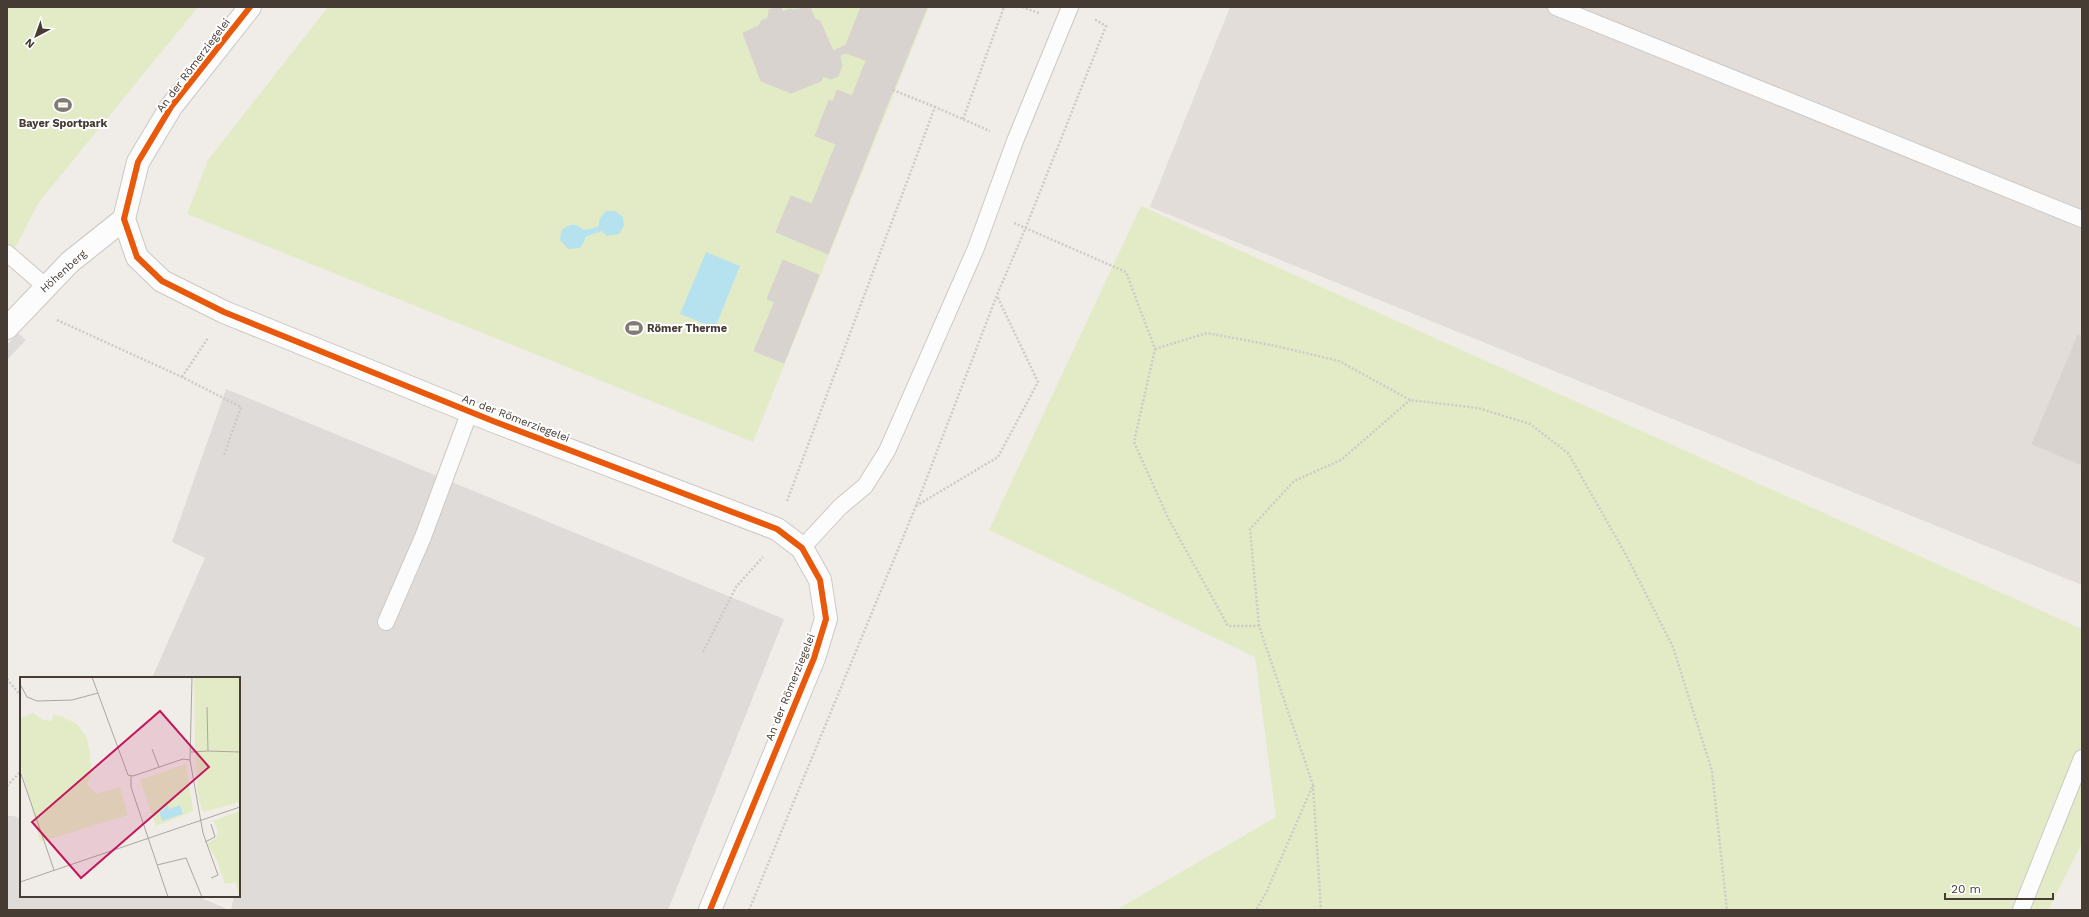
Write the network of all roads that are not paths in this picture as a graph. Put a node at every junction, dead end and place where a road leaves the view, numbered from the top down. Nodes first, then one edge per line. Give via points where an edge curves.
1 (250, 7) edge
2 (1070, 7) edge
3 (1556, 7) edge
4 (124, 219) junction
5 (2082, 219) edge
6 (7, 253) edge
7 (45, 286) junction
8 (7, 328) edge
9 (470, 411) junction
10 (802, 548) junction
11 (386, 622) dead end
12 (2082, 758) edge
13 (710, 910) edge
14 (2021, 910) edge

1 - 4 street, An der Römerziegelei via 171,107 138,162
2 - 10 lane via 1015,141 989,214 887,451 865,486 840,507
3 - 5 lane
4 - 7 street, Höhenberg via 70,262
4 - 9 street, An der Römerziegelei via 137,257 162,281 224,312
6 - 7 lane
7 - 8 street, Höhenberg
9 - 10 street, An der Römerziegelei via 777,529
9 - 11 lane via 423,537
10 - 13 street, An der Römerziegelei via 820,580 826,619 814,658
12 - 14 lane

